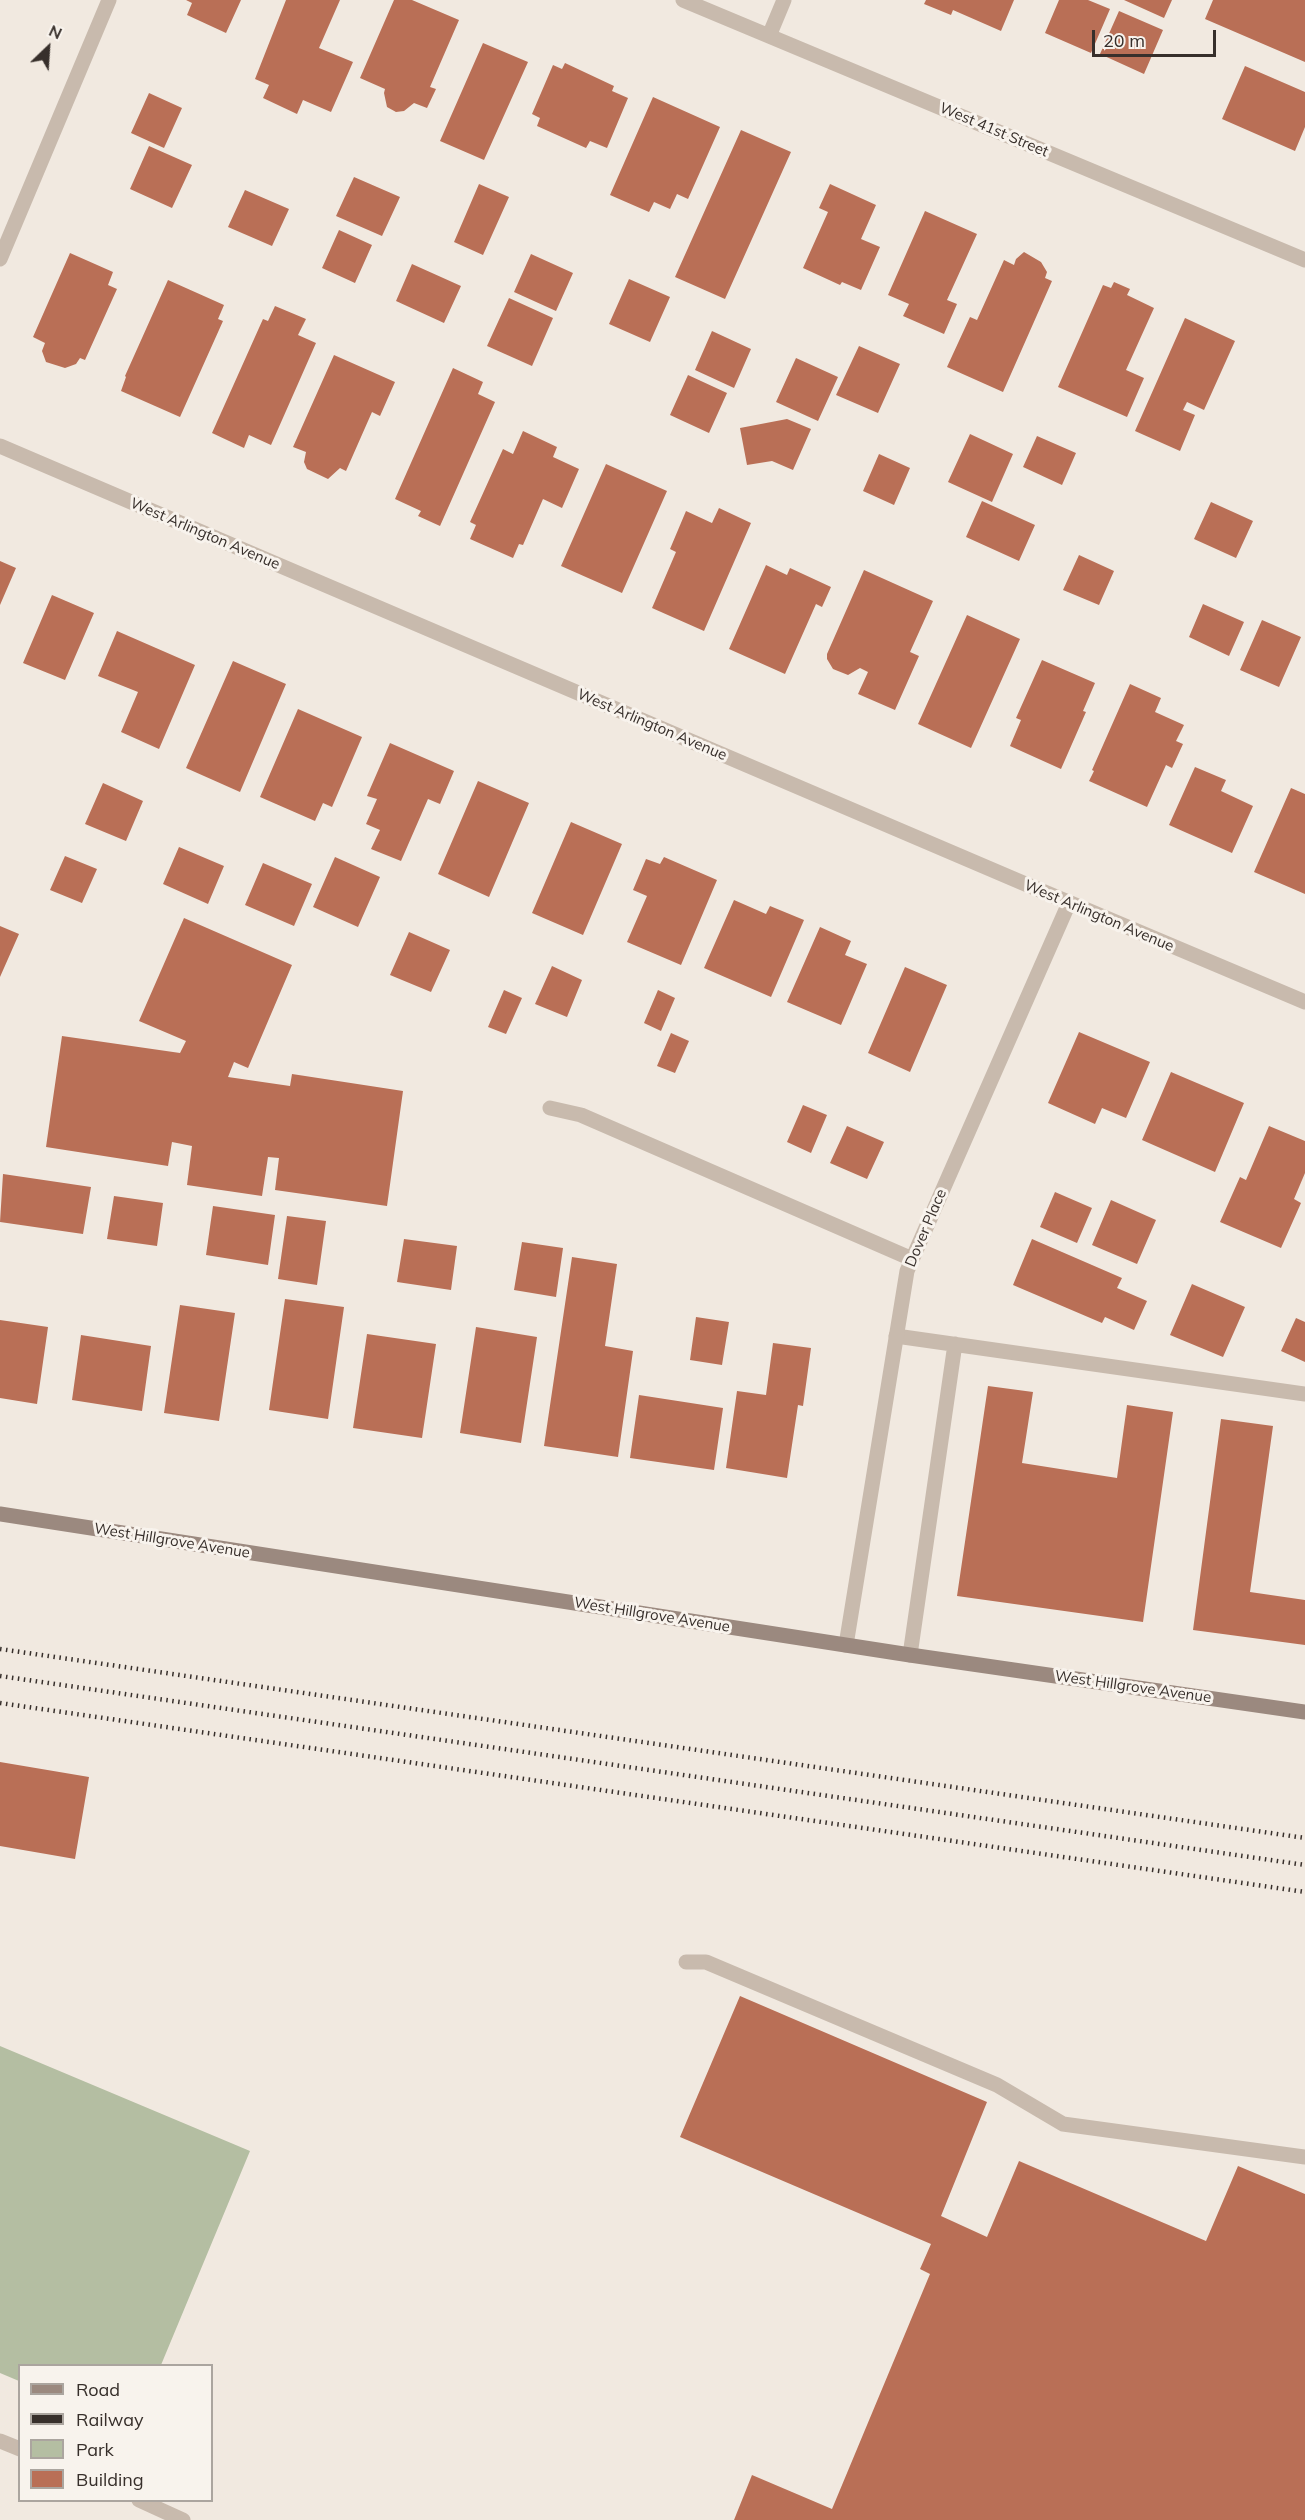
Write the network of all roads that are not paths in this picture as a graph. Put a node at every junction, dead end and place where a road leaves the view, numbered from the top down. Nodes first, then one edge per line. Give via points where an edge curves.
1 (109, 0) edge
2 (683, 0) edge
3 (784, 0) edge
4 (769, 36) junction
5 (0, 258) edge
6 (1305, 260) edge
7 (0, 446) edge
8 (1069, 903) junction
9 (1305, 1002) edge
10 (550, 1108) dead end
11 (912, 1259) junction
12 (896, 1336) junction
13 (955, 1344) junction
14 (1305, 1394) edge
15 (0, 1514) edge
16 (846, 1645) junction
17 (910, 1655) junction
18 (1305, 1712) edge
19 (686, 1962) dead end
20 (1305, 2157) edge
21 (0, 2441) edge
22 (18, 2448) edge
23 (142, 2502) edge
24 (158, 2515) edge
25 (183, 2520) edge

1 - 5 street
2 - 4 street, West 41st Street
3 - 4 street
4 - 6 street, West 41st Street
7 - 8 street, West Arlington Avenue
8 - 9 street, West Arlington Avenue
8 - 11 street, Dover Place
10 - 11 street via 581,1114
11 - 12 street, Dover Place
12 - 13 street
12 - 16 street, Dover Place
13 - 14 street
13 - 17 street
15 - 16 street, West Hillgrove Avenue
16 - 17 street, West Hillgrove Avenue
17 - 18 street, West Hillgrove Avenue
19 - 20 street via 706,1962 987,2080 1063,2124
21 - 22 street
23 - 24 street
24 - 25 street

